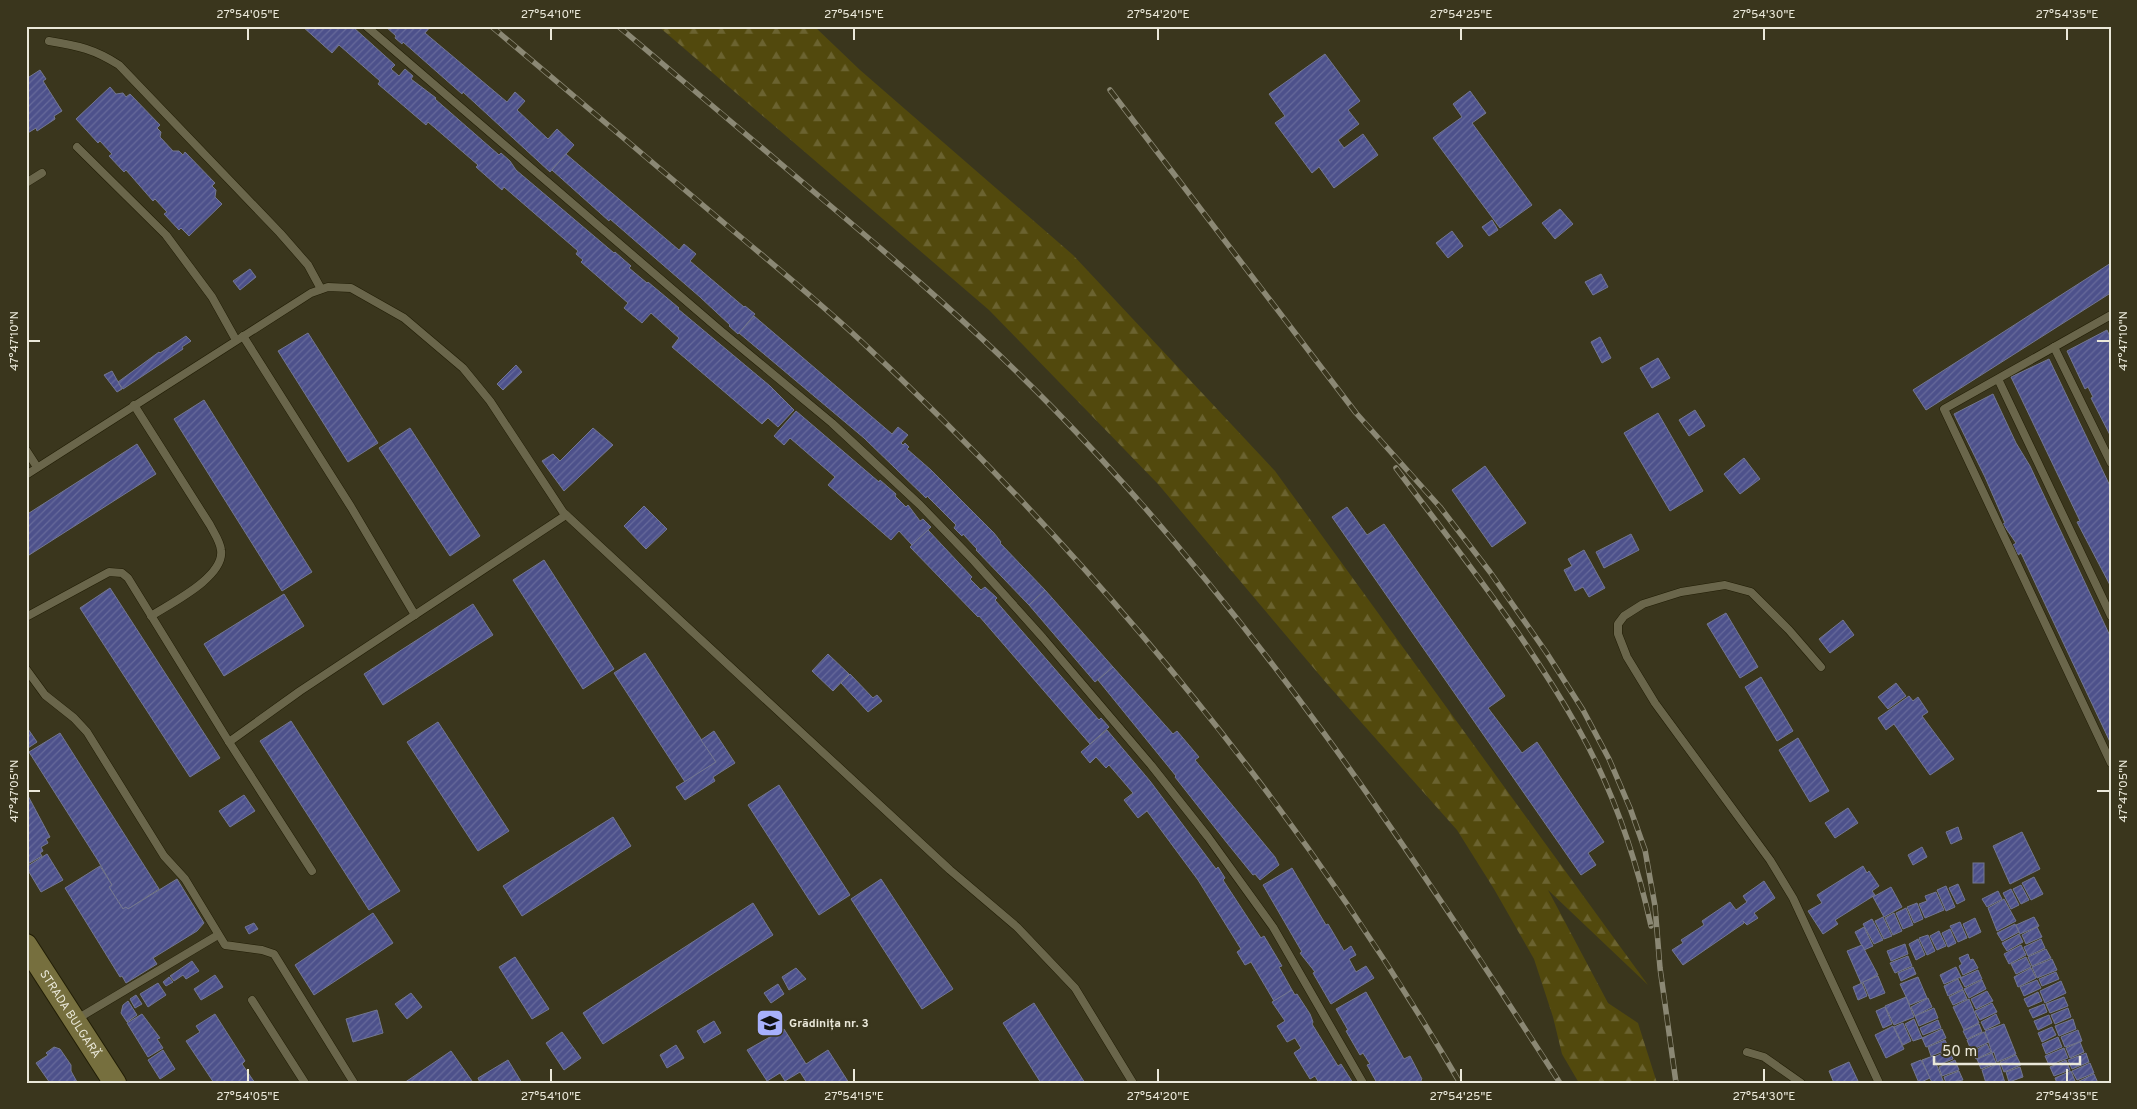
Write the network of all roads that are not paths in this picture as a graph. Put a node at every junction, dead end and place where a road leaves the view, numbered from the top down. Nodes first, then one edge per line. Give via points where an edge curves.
1 (366, 26) edge
2 (49, 42) dead end
3 (77, 147) dead end
4 (42, 173) dead end
5 (26, 184) edge
6 (321, 289) junction
7 (2111, 315) edge
8 (240, 338) junction
9 (2054, 347) junction
10 (1998, 379) junction
11 (134, 405) junction
12 (26, 450) edge
13 (2111, 463) edge
14 (37, 468) junction
15 (26, 475) edge
16 (566, 515) junction
17 (415, 614) junction
18 (26, 616) edge
19 (151, 616) junction
20 (2111, 616) edge
21 (1821, 667) dead end
22 (26, 669) edge
23 (229, 742) junction
24 (2111, 763) edge
25 (312, 871) dead end
26 (218, 935) junction
27 (26, 945) edge
28 (252, 1000) dead end
29 (75, 1020) junction
30 (1747, 1052) dead end
31 (115, 1083) edge
32 (305, 1083) edge
33 (354, 1083) edge
34 (1133, 1083) edge
35 (1363, 1083) edge
36 (1801, 1083) edge
37 (1879, 1083) edge

1 - 35 lane via 832,423 920,505 974,561 1043,638 1214,845 1273,928
2 - 6 lane via 82,46 120,65 280,233 308,265
3 - 8 lane via 166,234
4 - 5 lane
6 - 8 lane via 311,292
6 - 16 lane via 351,288 396,314 463,368 490,401
7 - 9 lane
8 - 11 lane
8 - 17 lane via 351,507
9 - 10 lane
9 - 13 lane
10 - 20 lane
10 - 24 lane via 1944,410
11 - 14 lane
11 - 19 lane via 210,525 222,551 216,570 207,579
12 - 14 lane
14 - 15 lane
16 - 17 lane
16 - 34 lane via 1044,954 1075,988
17 - 23 lane
18 - 19 lane via 102,575 115,572 128,578
19 - 23 lane
21 - 37 lane via 1751,592 1726,585 1681,592 1643,604 1618,624 1618,634 1627,657 1655,703 1770,860 1793,898
22 - 26 lane via 45,694 87,732 164,856 185,878
23 - 25 lane
26 - 29 lane
26 - 33 lane via 229,947 274,954
27 - 29 street, STRADA BULGARĂ
28 - 32 lane
29 - 31 street, STRADA BULGARĂ
30 - 36 lane via 1764,1057

